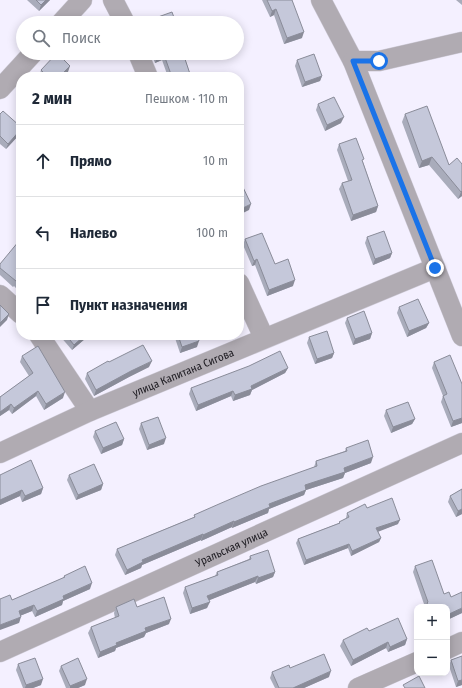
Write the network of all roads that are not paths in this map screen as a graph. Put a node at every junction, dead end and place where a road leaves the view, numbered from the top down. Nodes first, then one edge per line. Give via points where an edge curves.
1 (82, 0) edge
2 (113, 0) edge
3 (321, 0) edge
4 (67, 16) edge
5 (121, 16) edge
6 (462, 42) edge
7 (27, 60) edge
8 (141, 60) edge
9 (353, 61) junction
10 (146, 72) edge
11 (0, 89) edge
12 (435, 268) junction
13 (244, 294) edge
14 (0, 295) edge
15 (16, 309) edge
16 (462, 336) edge
17 (264, 338) junction
18 (42, 340) edge
19 (90, 410) junction
20 (462, 443) edge
21 (0, 452) edge
22 (462, 642) edge
23 (450, 648) edge
24 (0, 652) edge
25 (414, 663) edge
26 (358, 688) edge

1 - 4 street
2 - 5 street
3 - 9 street
6 - 9 street via 379,61
7 - 11 street
8 - 10 street
9 - 12 street
12 - 16 street
12 - 17 street, улица Капитана Сигова
13 - 17 street
14 - 15 street
17 - 19 street, улица Капитана Сигова
18 - 19 street
19 - 21 street, улица Капитана Сигова
20 - 24 street, Уральская улица
22 - 23 street
25 - 26 street

